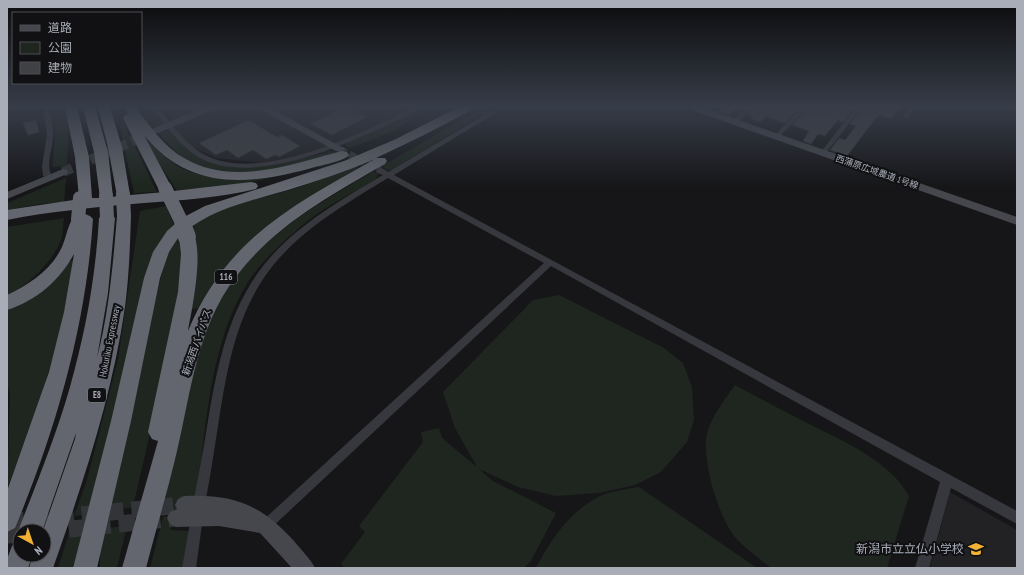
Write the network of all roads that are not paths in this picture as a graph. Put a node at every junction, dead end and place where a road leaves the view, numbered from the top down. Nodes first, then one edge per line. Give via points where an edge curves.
1 (50, 134) edge
2 (78, 134) edge
3 (96, 134) edge
4 (111, 134) edge
5 (138, 134) edge
6 (150, 134) edge
7 (179, 134) edge
8 (312, 134) edge
9 (365, 134) edge
10 (398, 134) edge
11 (418, 134) edge
12 (425, 134) edge
13 (454, 134) edge
14 (771, 134) edge
15 (838, 134) edge
16 (778, 136) joint
17 (384, 141) junction
18 (337, 147) junction
19 (823, 153) junction
20 (63, 172) tunnel mouth
21 (384, 173) junction
22 (49, 178) junction
23 (308, 178) junction
24 (7, 196) edge
25 (7, 215) edge
26 (115, 217) junction
27 (82, 220) junction
28 (1017, 221) edge
29 (7, 222) edge
30 (550, 262) junction
31 (7, 303) edge
32 (947, 480) junction
33 (189, 511) junction
34 (1017, 518) edge
35 (7, 520) edge
36 (33, 523) edge
37 (265, 526) junction
38 (135, 564) edge
39 (42, 568) edge
40 (85, 568) edge
41 (189, 568) edge
42 (304, 568) edge
43 (922, 568) edge

1 - 22 street via 45,169
2 - 27 highway, bridge via 83,197
3 - 26 highway, Hokuriku Expressway / E8, bridge via 106,196
4 - 26 highway, Hokuriku Expressway / E8, bridge via 123,195
5 - 38 highway, bridge via 179,215 187,237 189,254 187,292
6 - 17 highway via 170,153 189,166 211,174 240,176 273,172 331,159
7 - 18 street via 204,157 230,165 269,164
8 - 18 street
9 - 18 street
10 - 17 highway
11 - 23 highway via 375,154
12 - 38 highway, 新潟西バイパス / 116 via 297,211 265,235 224,280 203,317 189,357
13 - 21 street
14 - 16 street, 西蒲原広域農道 1号線
15 - 19 street
16 - 19 street, 西蒲原広域農道 1号線
17 - 25 highway via 316,169 260,184
19 - 28 street, 西蒲原広域農道 1号線
20 - 22 street
21 - 30 street
21 - 33 street via 310,224 270,262 251,289 237,317 227,346
22 - 24 street
23 - 29 highway via 255,192
23 - 40 highway via 228,202 200,214 176,230 163,249 152,278
26 - 36 highway, Hokuriku Expressway / E8 via 85,366 71,417
26 - 39 highway, Hokuriku Expressway / E8 via 120,280 106,362 83,449
27 - 31 highway via 70,247 54,272 39,285
27 - 35 highway via 84,253 70,328 43,423
30 - 32 street
30 - 37 street
32 - 34 street
32 - 43 street
33 - 37 street
33 - 41 street
37 - 42 street

